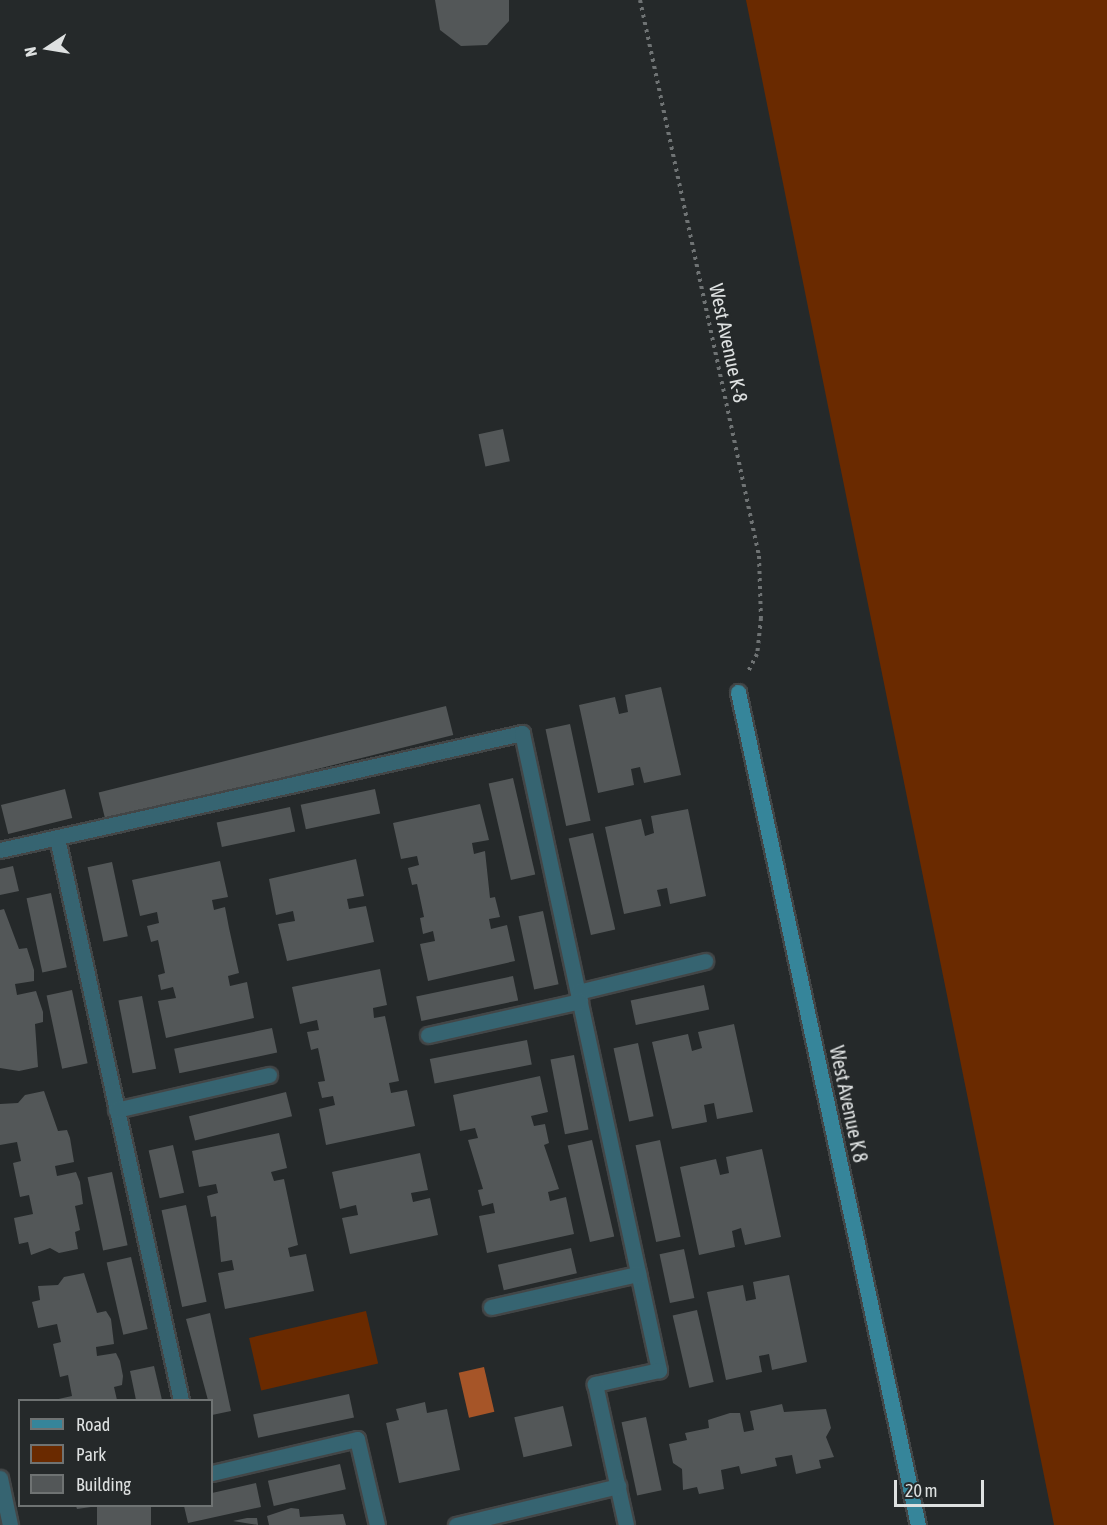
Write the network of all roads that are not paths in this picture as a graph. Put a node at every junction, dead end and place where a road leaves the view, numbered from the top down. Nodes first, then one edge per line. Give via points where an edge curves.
1 (738, 692) road end
2 (57, 838) junction
3 (0, 850) edge
4 (705, 961) dead end
5 (579, 997) junction
6 (428, 1035) dead end
7 (269, 1075) dead end
8 (116, 1110) junction
9 (638, 1274) junction
10 (491, 1306) dead end
11 (181, 1399) edge
12 (213, 1473) edge
13 (0, 1478) edge
14 (618, 1486) junction
15 (10, 1525) edge
16 (377, 1525) edge
17 (456, 1525) edge
18 (627, 1525) edge
19 (918, 1525) edge

1 - 19 street, West Avenue K 8
2 - 3 street
2 - 5 street via 522,733
2 - 8 street
4 - 5 street
5 - 6 street
5 - 9 street
7 - 8 street
8 - 11 street
9 - 10 street
9 - 14 street via 659,1370 595,1384
12 - 16 street via 357,1439
13 - 15 street
14 - 17 street
14 - 18 street

